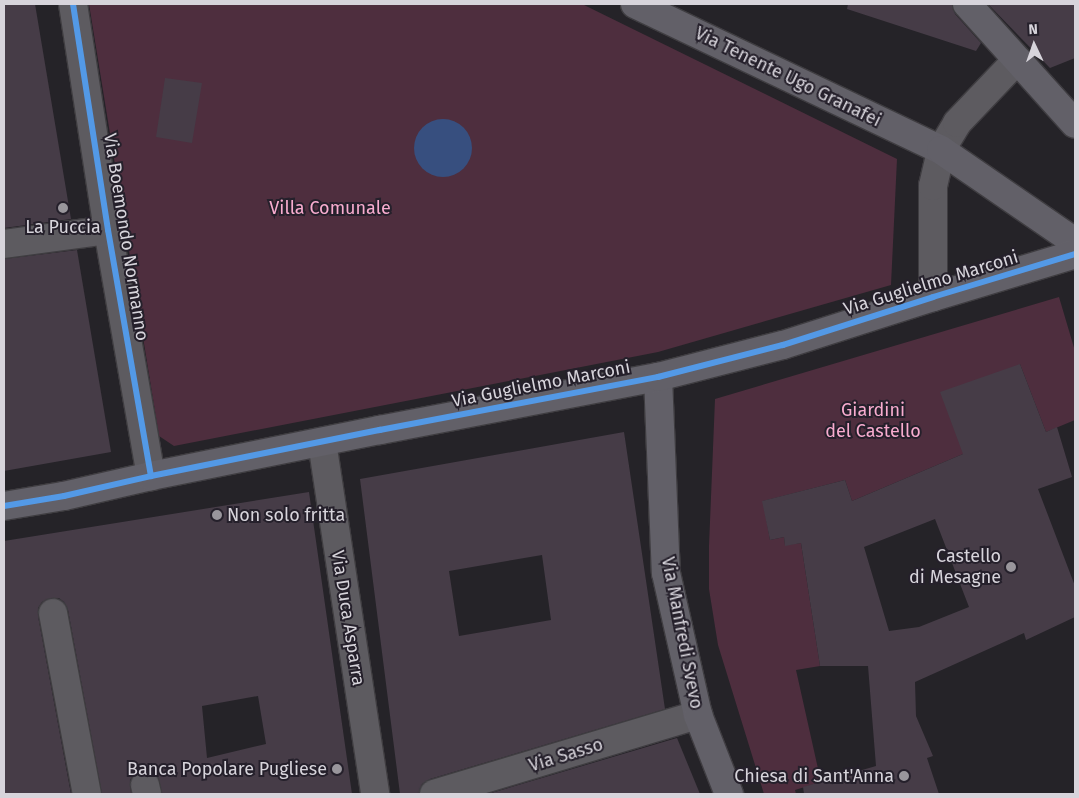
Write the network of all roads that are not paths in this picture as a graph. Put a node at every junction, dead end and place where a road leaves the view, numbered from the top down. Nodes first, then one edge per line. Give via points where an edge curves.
1 (73, 4) edge
2 (635, 4) edge
3 (968, 4) edge
4 (1017, 60) junction
5 (1075, 124) edge
6 (940, 150) junction
7 (108, 230) junction
8 (1075, 242) edge
9 (4, 244) edge
10 (1075, 254) edge
11 (933, 297) junction
12 (658, 377) junction
13 (322, 442) junction
14 (151, 476) junction
15 (4, 506) edge
16 (52, 613) dead end
17 (698, 715) junction
18 (87, 794) edge
19 (375, 794) edge
20 (434, 794) edge
21 (729, 794) edge

1 - 7 street, Via Boemondo Normanno
2 - 6 main road, Via Tenente Ugo Granafei
3 - 4 main road
4 - 5 main road
4 - 6 street via 957,123
6 - 8 main road, Via Tenente Ugo Granafei
6 - 11 street via 933,186
7 - 9 street
7 - 14 street, Via Boemondo Normanno
10 - 11 main road, Via Guglielmo Marconi
11 - 12 main road, Via Guglielmo Marconi via 783,345
12 - 13 main road, Via Guglielmo Marconi
12 - 17 main road, Via Manfredi Svevo via 666,573
13 - 14 main road, Via Guglielmo Marconi
13 - 19 street, Via Duca Asparra
14 - 15 main road, Via Guglielmo Marconi
16 - 18 street
17 - 20 street, Via Sasso
17 - 21 main road, Via Manfredi Svevo

